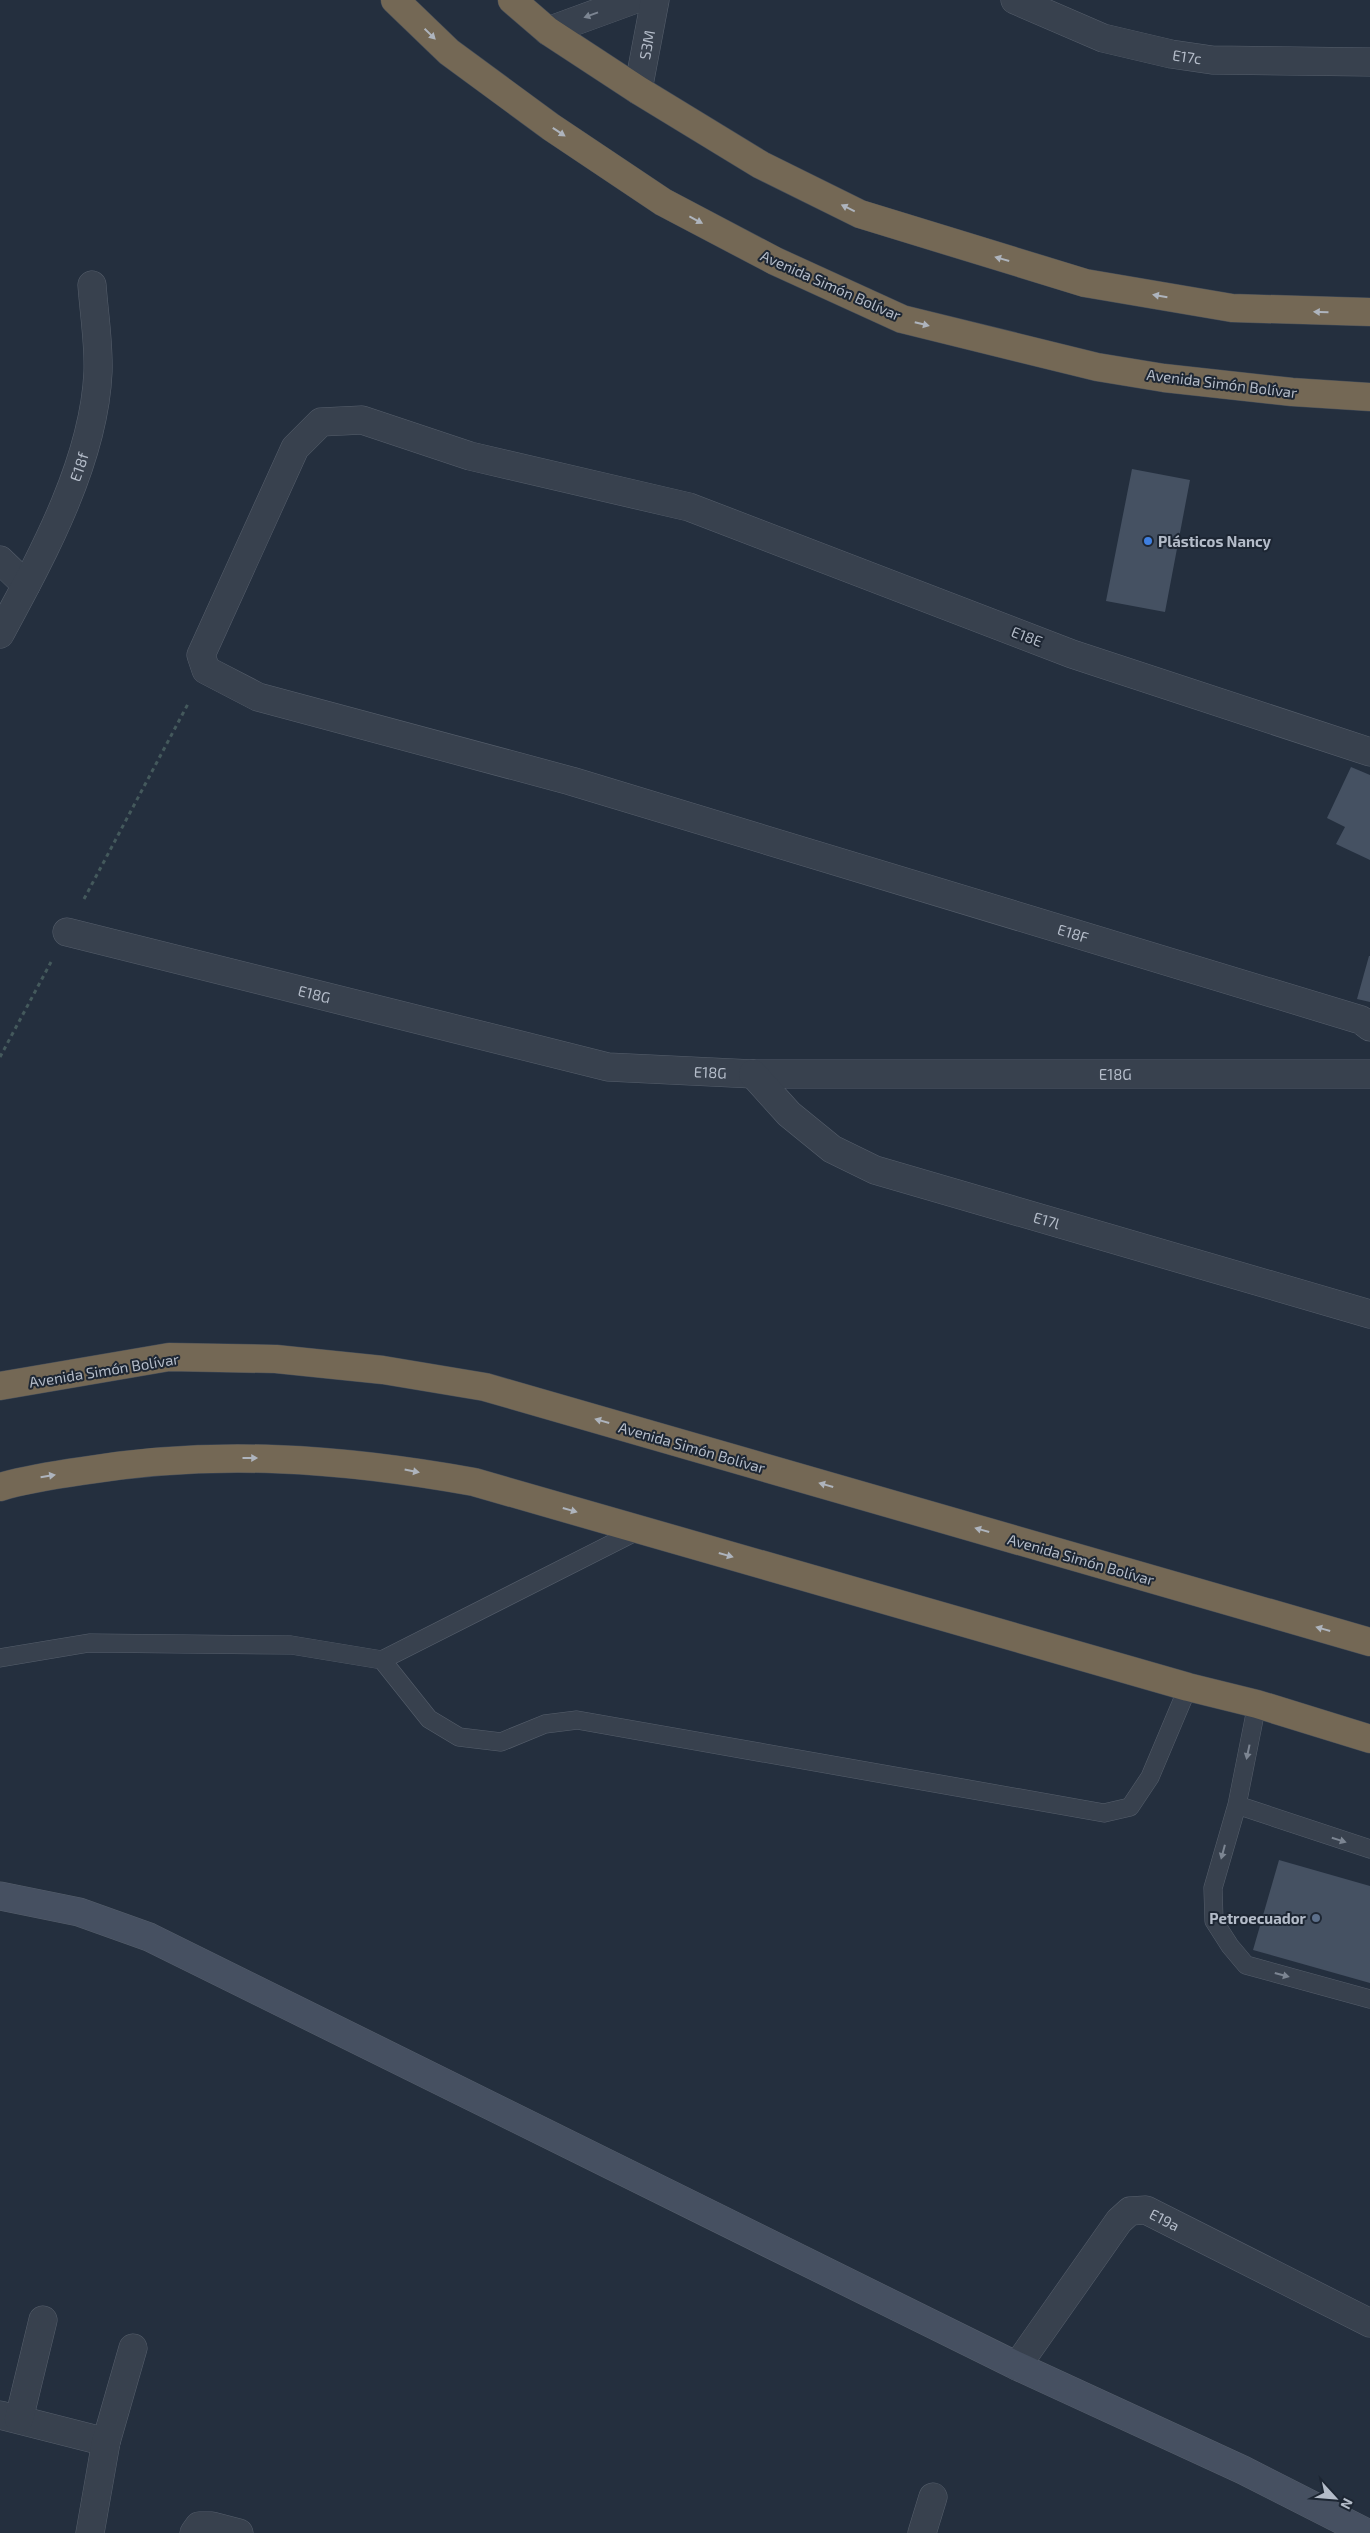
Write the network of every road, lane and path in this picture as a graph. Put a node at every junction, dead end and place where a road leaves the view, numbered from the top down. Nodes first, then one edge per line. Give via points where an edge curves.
1 (395, 0) edge
2 (512, 0) edge
3 (633, 0) edge
4 (655, 0) edge
5 (1015, 0) edge
6 (548, 31) junction
7 (1370, 62) edge
8 (638, 90) junction
9 (92, 285) dead end
10 (1370, 312) edge
11 (1370, 397) edge
12 (0, 560) edge
13 (26, 585) junction
14 (0, 634) edge
15 (206, 670) junction
16 (1370, 752) edge
17 (67, 932) junction
18 (1370, 1027) edge
19 (0, 1057) edge
20 (754, 1074) junction
21 (1370, 1074) edge
22 (1370, 1314) edge
23 (0, 1386) edge
24 (0, 1487) edge
25 (639, 1530) junction
26 (1370, 1642) edge
27 (0, 1658) edge
28 (382, 1660) junction
29 (1188, 1688) junction
30 (1257, 1704) junction
31 (1370, 1739) edge
32 (1237, 1805) junction
33 (1370, 1849) edge
34 (0, 1896) edge
35 (1370, 1999) edge
36 (43, 2320) dead end
37 (1370, 2323) edge
38 (133, 2348) dead end
39 (1016, 2366) junction
40 (9, 2417) edge
41 (106, 2442) junction
42 (933, 2496) dead end
43 (90, 2533) edge
44 (194, 2533) edge
45 (239, 2533) edge
46 (922, 2533) edge
47 (1367, 2533) edge

1 -> 11 highway, Avenida Simón Bolívar via 449,52 551,127 663,202 775,261 902,319 1097,367 1292,392
2 - 6 highway
3 -> 6 street
4 - 8 street, S3M
5 - 7 street, E17c via 1103,38 1171,54 1212,60
6 - 8 highway
10 -> 8 highway via 1232,308 1085,284 963,248 860,214 761,165
9 - 13 street, E18f via 98,372 91,423 71,487
12 - 13 street
13 - 14 street, E18f
15 - 16 street, E18E via 201,655 295,448 321,422 362,420 470,456 689,507 1072,654
15 - 17 path
15 - 18 street, E18F via 258,697 571,781 1361,1020
17 - 19 path
17 - 20 street, E18G via 608,1067
20 - 21 street, E18G
20 - 22 street, E17l via 789,1114 832,1148 875,1170
26 -> 23 highway, Avenida Simón Bolívar via 485,1387 383,1370 276,1359 168,1357
24 -> 25 highway via 22,1480 138,1461 201,1458 308,1460 403,1469 474,1482
25 - 28 lane
25 -> 29 highway
27 - 28 lane via 89,1643 291,1645
28 - 29 lane via 429,1719 459,1737 501,1742 545,1724 577,1720 1104,1813 1130,1807 1135,1800 1150,1777
29 - 30 highway
30 - 31 highway
30 -> 32 lane
32 -> 33 lane
32 -> 35 lane via 1213,1888 1214,1921 1230,1946 1246,1965
34 - 39 street via 78,1912 149,1937
36 - 40 street
37 - 39 street, E19a via 1146,2210 1130,2211 1119,2220
38 - 41 street
39 - 47 street via 1243,2470
40 - 41 street
41 - 43 street
42 - 46 street
44 - 45 street via 199,2526

